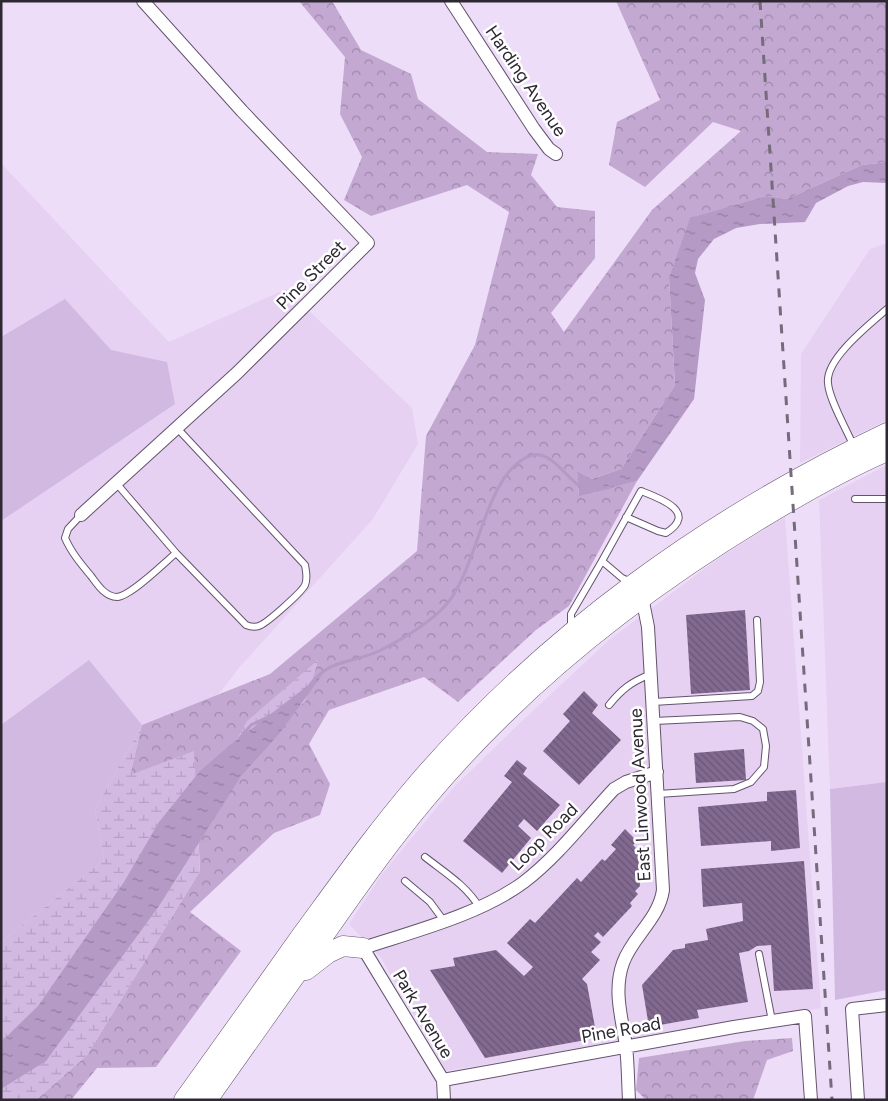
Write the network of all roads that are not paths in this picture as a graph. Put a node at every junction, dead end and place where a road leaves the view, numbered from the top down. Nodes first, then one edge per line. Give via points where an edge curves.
1 (143, 1) edge
2 (451, 1) edge
3 (556, 154) dead end
4 (887, 310) edge
5 (176, 428) junction
6 (887, 433) edge
7 (855, 448) junction
8 (887, 451) edge
9 (117, 484) junction
10 (887, 498) edge
11 (855, 499) dead end
12 (81, 515) joint
13 (626, 517) junction
14 (176, 553) junction
15 (602, 561) junction
16 (638, 591) junction
17 (757, 620) dead end
18 (572, 633) junction
19 (651, 674) junction
20 (653, 702) junction
21 (609, 706) dead end
22 (654, 721) junction
23 (657, 772) junction
24 (658, 794) junction
25 (425, 857) dead end
26 (405, 881) dead end
27 (479, 907) junction
28 (444, 921) junction
29 (364, 948) junction
30 (759, 954) dead end
31 (282, 994) junction
32 (887, 1005) edge
33 (772, 1021) junction
34 (626, 1047) junction
35 (443, 1080) junction
36 (184, 1100) edge
37 (207, 1100) edge
38 (444, 1100) edge
39 (629, 1100) edge
40 (811, 1100) edge
41 (858, 1100) edge

1 - 5 street, Pine Street via 368,243 237,373
2 - 3 street, Harding Avenue via 529,122
4 - 7 lane via 838,356 828,375 829,391
5 - 9 street, Pine Street
5 - 14 lane via 305,565 305,585 262,625 253,628 246,625
6 - 7 highway
7 - 16 highway via 783,487 661,564
8 - 16 highway via 829,479
9 - 12 street, Pine Street
9 - 14 lane
10 - 11 lane
12 - 14 lane via 68,528 64,538 71,551 110,595 127,594
13 - 13 lane via 641,491 673,506 678,520 676,526 666,532
13 - 15 lane
15 - 16 lane
15 - 18 lane via 571,614
16 - 18 highway
16 - 19 street, East Linwood Avenue via 647,620
16 - 31 highway via 448,773 380,856
17 - 20 lane via 760,682 758,691 752,696
18 - 36 highway via 472,725 396,810 345,875
19 - 20 street, East Linwood Avenue
19 - 21 lane via 621,690
20 - 22 street, East Linwood Avenue
22 - 23 street, East Linwood Avenue
22 - 24 lane via 740,717 763,729 766,746 764,767 751,782 734,789
23 - 24 street, East Linwood Avenue
23 - 27 street, Loop Road via 619,785 539,870 508,893
24 - 34 street, East Linwood Avenue via 663,890 656,911 629,951 620,974 618,1005
25 - 27 lane via 465,888
26 - 28 lane via 430,902
27 - 28 street, Loop Road
28 - 29 street, Loop Road
29 - 31 highway via 343,946 328,953 308,967
29 - 35 street, Park Avenue
30 - 33 lane
31 - 37 highway
32 - 41 street via 852,1009
33 - 34 street, Pine Road
33 - 40 street, Pine Road via 805,1016
34 - 35 street, Pine Road
34 - 39 street, East Linwood Avenue
35 - 38 street, Park Avenue

